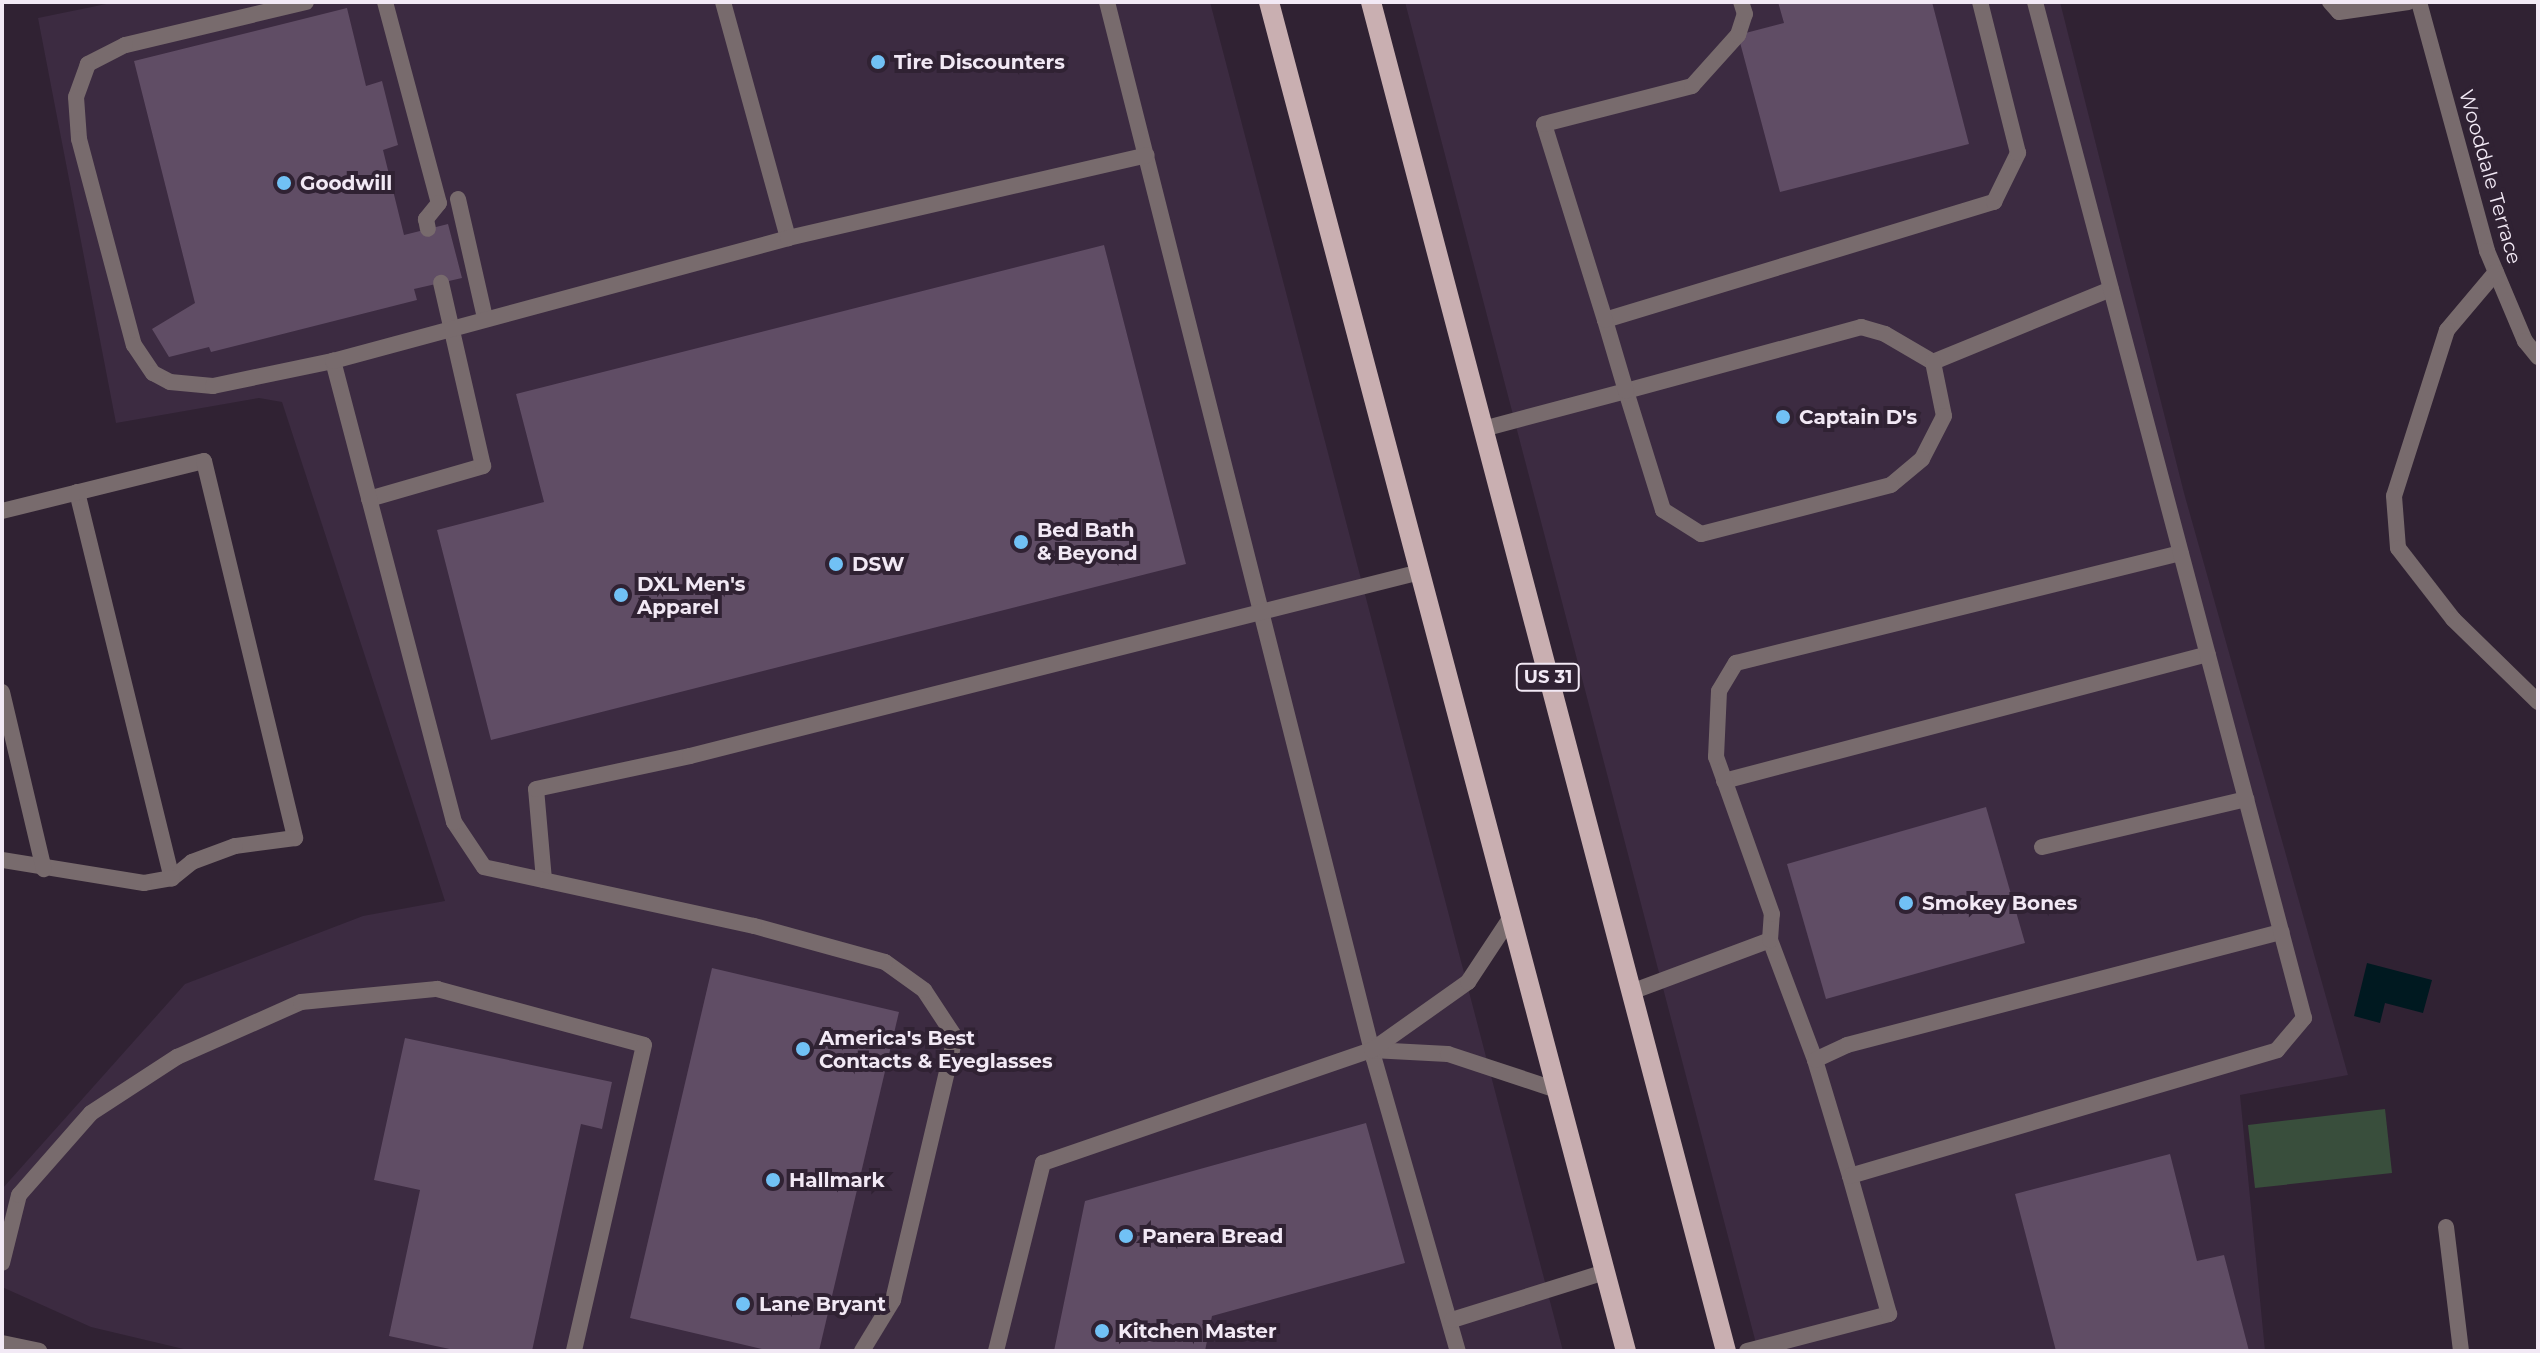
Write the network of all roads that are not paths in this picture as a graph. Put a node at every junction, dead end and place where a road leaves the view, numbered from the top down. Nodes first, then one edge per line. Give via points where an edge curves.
1 (306, 2) edge
2 (385, 2) edge
3 (723, 2) edge
4 (1107, 2) edge
5 (1269, 2) edge
6 (1371, 2) edge
7 (1741, 2) edge
8 (1980, 2) edge
9 (2035, 2) edge
10 (2330, 2) edge
11 (2408, 2) edge
12 (2419, 2) edge
13 (1147, 155) junction
14 (458, 199) dead end
15 (428, 229) dead end
16 (788, 238) junction
17 (2496, 272) junction
18 (441, 283) dead end
19 (2111, 289) junction
20 (485, 318) junction
21 (1605, 320) junction
22 (453, 328) junction
23 (2538, 357) edge
24 (333, 361) junction
25 (1933, 362) junction
26 (1626, 391) junction
27 (1483, 429) junction
28 (77, 492) junction
29 (369, 499) junction
30 (2, 511) edge
31 (2181, 553) junction
32 (1420, 572) junction
33 (1265, 612) junction
34 (2208, 654) junction
35 (2, 692) edge
36 (2538, 702) edge
37 (1724, 781) junction
38 (2246, 799) junction
39 (2042, 847) dead end
40 (2, 860) edge
41 (44, 869) junction
42 (172, 878) junction
43 (544, 880) junction
44 (1511, 917) junction
45 (2282, 932) junction
46 (1770, 940) junction
47 (1631, 992) junction
48 (1372, 1050) junction
49 (1815, 1060) junction
50 (1557, 1090) junction
51 (1850, 1176) junction
52 (2446, 1227) dead end
53 (2, 1263) edge
54 (1605, 1272) junction
55 (1452, 1320) junction
56 (2, 1343) edge
57 (39, 1351) edge
58 (574, 1351) edge
59 (862, 1351) edge
60 (996, 1351) edge
61 (1458, 1351) edge
62 (1626, 1351) edge
63 (1726, 1351) edge
64 (1747, 1351) edge
65 (2461, 1351) edge

1 - 24 street via 125,45 88,64 77,111 79,139 134,345 153,373 170,382 213,386
2 - 15 street via 439,203 426,219
3 - 16 street
4 - 13 street
5 - 32 main road
6 - 27 main road, US 31
7 - 21 street via 1745,14 1738,35 1692,86 1544,124
8 - 21 street via 2018,153 1994,202
9 - 19 street
10 - 11 street via 2339,12
12 - 17 street, Wooddale Terrace
13 - 16 street
13 - 33 street
14 - 20 street
16 - 20 street
17 - 23 street, Wooddale Terrace via 2525,341
17 - 36 street via 2447,330 2394,496 2398,548 2453,619
18 - 22 street
19 - 25 street
19 - 31 street
20 - 22 street
21 - 26 street
22 - 24 street
22 - 29 street via 483,466
24 - 29 street
25 - 26 street via 1885,334 1861,327
25 - 26 street via 1944,416 1922,459 1891,485 1701,534 1663,510
26 - 27 street
27 - 47 main road, US 31
28 - 30 street
28 - 42 street
28 - 42 street via 204,461 295,838 235,846 192,862
29 - 43 street via 454,822 484,867
31 - 34 street
31 - 37 street via 1736,663 1719,691 1716,757
32 - 33 street
32 - 44 main road
33 - 43 street via 690,756 536,789
33 - 48 street
34 - 37 street
34 - 38 street
35 - 41 street
37 - 46 street via 1772,914
38 - 39 street
38 - 45 street
40 - 41 street
41 - 42 street via 144,883
43 - 59 street via 754,926 885,962 924,990 955,1037 893,1300
44 - 48 street via 1468,982
44 - 50 main road
45 - 49 street via 1847,1045
45 - 51 street via 2304,1018 2277,1050
46 - 47 street
46 - 49 street
47 - 63 main road, US 31
48 - 50 street via 1448,1054
48 - 55 street
48 - 60 street via 1043,1163
49 - 51 street
50 - 54 main road
51 - 64 street via 1889,1314
52 - 65 street
53 - 58 street via 19,1195 91,1113 177,1057 301,1002 437,989 644,1045
54 - 55 street
54 - 62 main road
55 - 61 street
56 - 57 street

